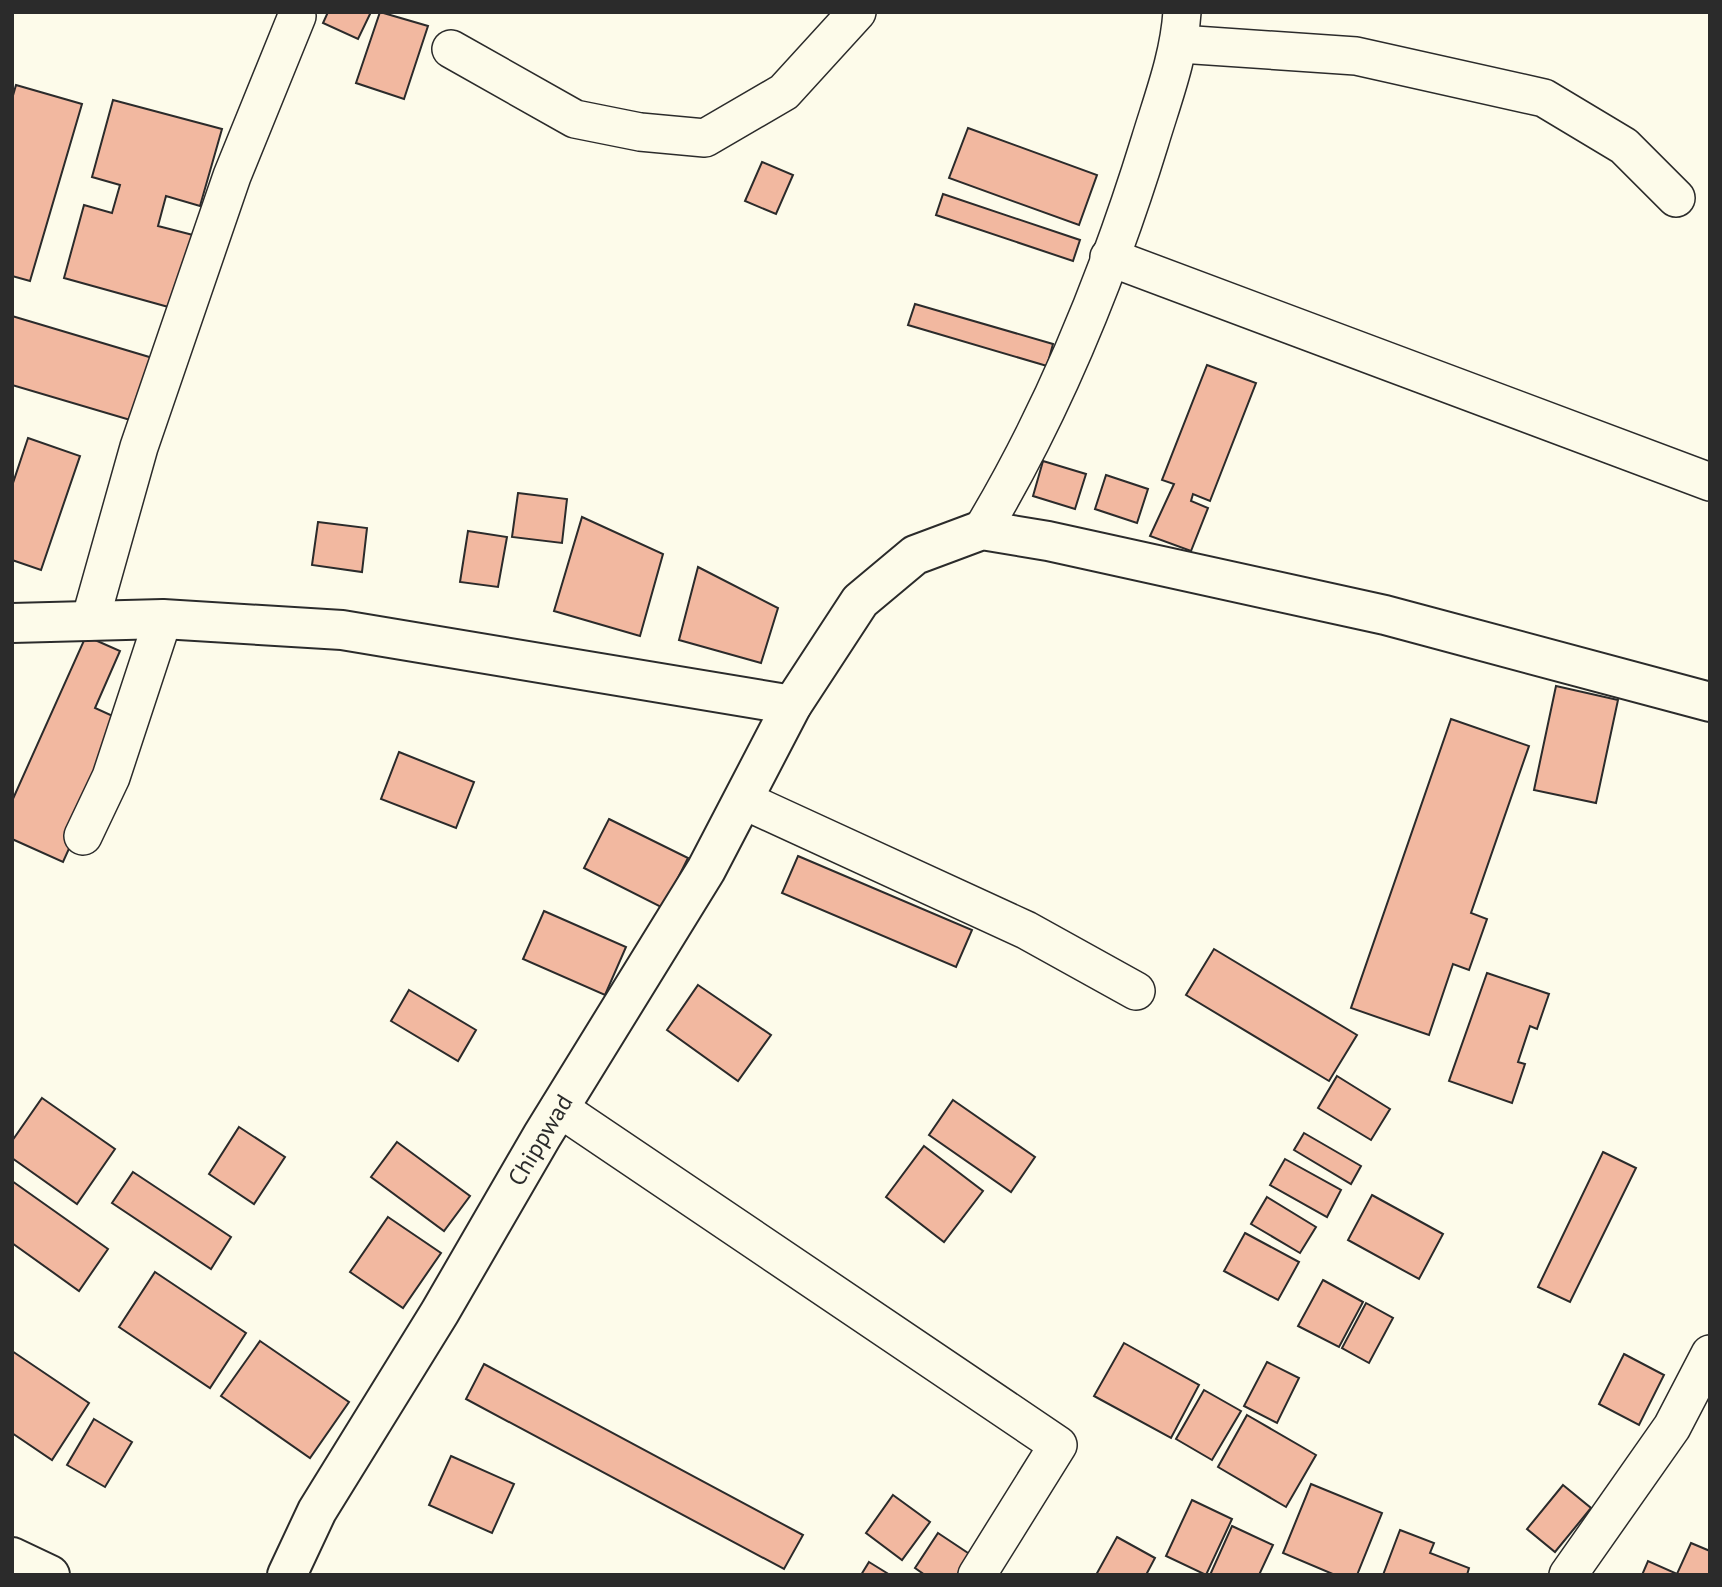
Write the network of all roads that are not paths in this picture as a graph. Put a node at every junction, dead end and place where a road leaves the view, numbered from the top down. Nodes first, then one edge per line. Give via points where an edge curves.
1 (857, 12) edge
2 (297, 16) dead end
3 (1181, 28) edge
4 (451, 49) dead end
5 (1675, 198) dead end
6 (1110, 257) junction
7 (1710, 482) edge
8 (982, 530) junction
9 (163, 619) junction
10 (90, 621) junction
11 (12, 623) edge
12 (1710, 702) edge
13 (792, 705) junction
14 (743, 800) junction
15 (83, 836) dead end
16 (1136, 991) dead end
17 (559, 1108) junction
18 (1710, 1354) edge
19 (12, 1557) edge
20 (50, 1575) edge
21 (287, 1575) edge
22 (977, 1575) edge
23 (1568, 1575) edge

1 - 4 street via 784,92 705,138 575,119
2 - 10 street via 232,176 139,447
3 - 5 street via 1356,56 1544,98 1624,146
3 - 6 street via 1128,211
6 - 7 street
6 - 8 street via 1035,439
8 - 12 main road via 1385,615
8 - 13 main road, Chippwad via 915,555 860,601
9 - 10 main road
9 - 13 main road via 342,630
9 - 15 street via 111,777
10 - 11 main road
13 - 14 main road, Chippwad
14 - 16 street via 1026,930
14 - 17 main road, Chippwad via 706,870
17 - 21 main road, Chippwad via 317,1511
17 - 22 street via 1058,1445
18 - 23 street via 1672,1427
19 - 20 main road

